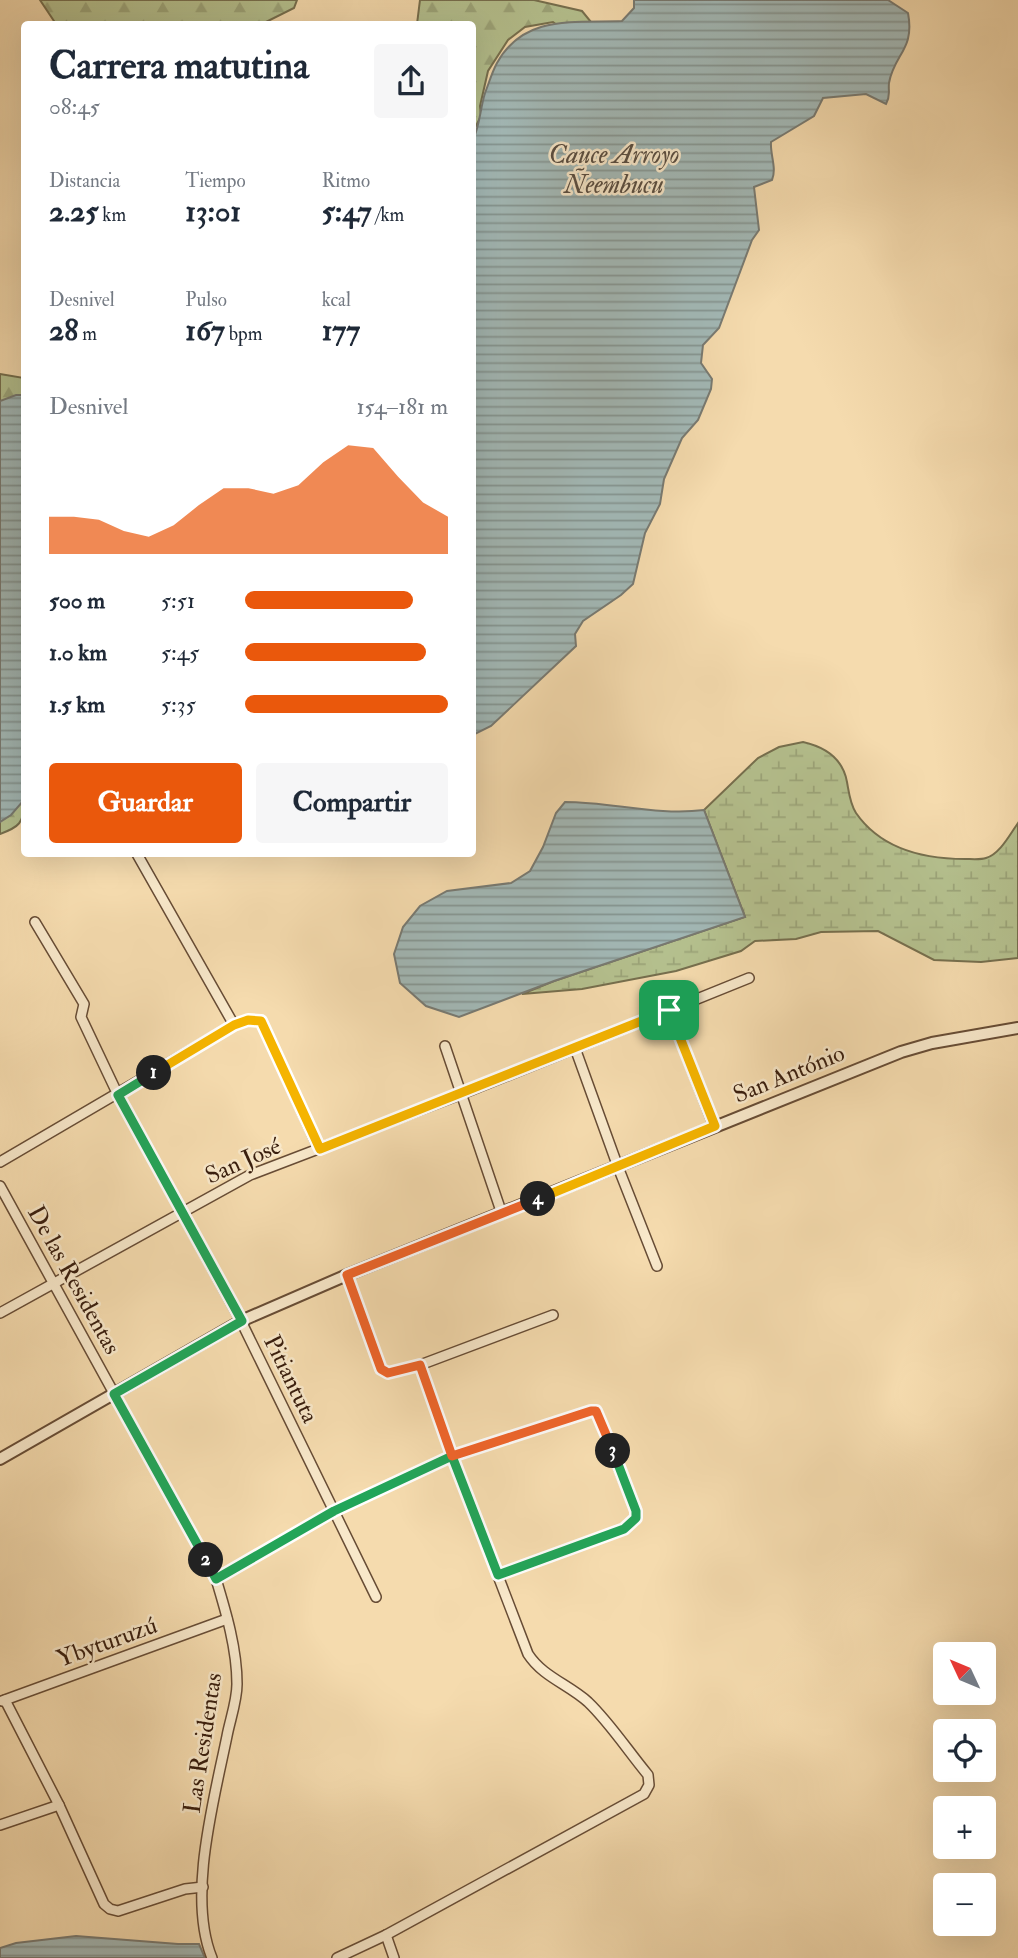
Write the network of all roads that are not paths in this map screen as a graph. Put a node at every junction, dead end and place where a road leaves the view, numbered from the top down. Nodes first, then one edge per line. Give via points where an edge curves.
1 (139, 857) edge
2 (35, 922) dead end
3 (749, 978) dead end
4 (669, 1010) junction
5 (234, 1025) junction
6 (1018, 1028) edge
7 (445, 1046) dead end
8 (576, 1048) junction
9 (462, 1094) junction
10 (118, 1095) junction
11 (715, 1126) junction
12 (320, 1149) junction
13 (0, 1161) edge
14 (618, 1167) junction
15 (0, 1185) edge
16 (182, 1212) junction
17 (502, 1214) junction
18 (657, 1266) dead end
19 (347, 1275) junction
20 (53, 1282) junction
21 (0, 1312) edge
22 (553, 1315) dead end
23 (242, 1321) junction
24 (420, 1365) junction
25 (114, 1394) junction
26 (452, 1456) junction
27 (0, 1459) edge
28 (334, 1511) junction
29 (498, 1575) junction
30 (216, 1579) junction
31 (376, 1597) dead end
32 (227, 1619) junction
33 (2, 1700) edge
34 (59, 1805) junction
35 (0, 1825) edge
36 (203, 1887) junction
37 (386, 1935) junction
38 (212, 1958) edge
39 (337, 1958) edge
40 (394, 1958) edge

1 - 5 street
2 - 10 street, Pitiantuta via 84,1004 81,1017
3 - 4 street, San José
4 - 8 street, San José
4 - 11 street
5 - 10 street
5 - 12 street via 261,1021
6 - 11 street, San António via 901,1052
7 - 9 street
8 - 9 street, San José
8 - 14 street
9 - 12 street, San José
9 - 17 street
10 - 13 street
10 - 16 street, Pitiantuta
11 - 14 street, San António
12 - 16 street, San José via 250,1175
14 - 17 street, San António
14 - 18 street
15 - 20 street, De las Residentas
16 - 20 street, San José
16 - 23 street, Pitiantuta
17 - 19 street, San António
19 - 23 street, San António
19 - 24 street via 381,1369 388,1373
20 - 21 street, San José
20 - 25 street, De las Residentas
22 - 24 street
23 - 25 street, San António
23 - 28 street, Pitiantuta
24 - 26 street
25 - 27 street, San António
25 - 30 street, Las Residentas
26 - 28 street
26 - 29 street
26 - 29 street via 596,1411 636,1511 636,1518 624,1529
28 - 30 street
28 - 31 street, Pitiantuta
29 - 37 street via 528,1654 537,1666 597,1711 648,1775 649,1785 644,1794
30 - 32 street, Las Residentas
32 - 33 street, Ybyturuzú
32 - 36 street, Las Residentas via 237,1685 208,1830
33 - 34 street
34 - 35 street
34 - 36 street via 100,1897 110,1909 118,1911
36 - 38 street, Las Residentas via 203,1921
37 - 39 street
37 - 40 street

